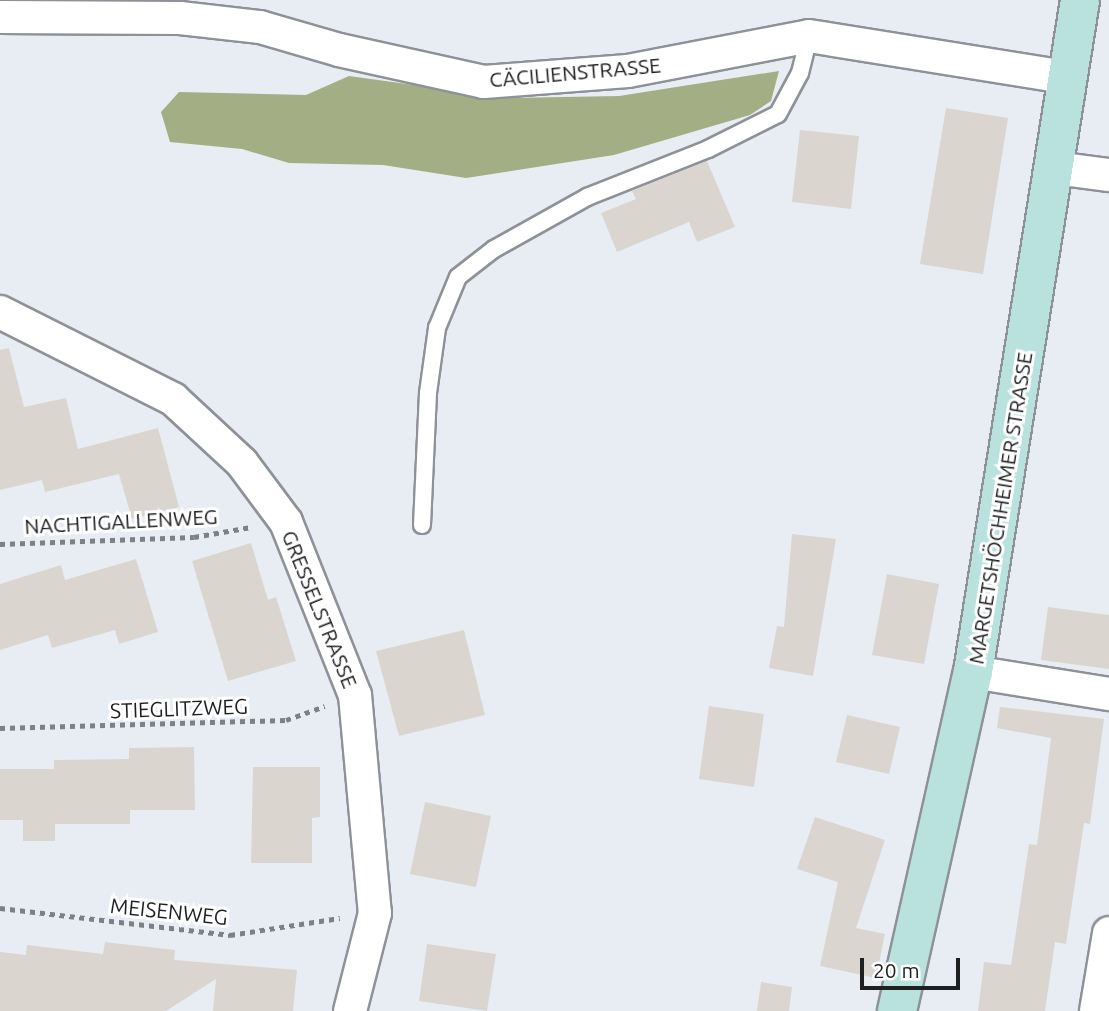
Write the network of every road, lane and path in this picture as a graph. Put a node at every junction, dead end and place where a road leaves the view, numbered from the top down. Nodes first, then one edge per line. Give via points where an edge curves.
1 (1080, 0) edge
2 (0, 17) edge
3 (809, 36) junction
4 (1066, 77) junction
5 (1055, 167) junction
6 (1109, 175) edge
7 (0, 312) edge
8 (286, 522) junction
9 (422, 525) dead end
10 (0, 544) edge
11 (973, 672) junction
12 (1109, 694) edge
13 (355, 695) junction
14 (0, 728) edge
15 (0, 908) edge
16 (375, 913) junction
17 (1108, 945) edge
18 (350, 1011) edge
19 (897, 1011) edge
20 (1096, 1011) edge

1 - 4 street, MARGETSHÖCHHEIMER STRASSE
2 - 3 street, CÄCILIENSTRASSE via 180,18 260,27 484,82 628,71
3 - 4 street, CÄCILIENSTRASSE
3 - 9 lane via 800,73 778,114 708,149 587,197 494,248 458,277 436,328
4 - 5 street, MARGETSHÖCHHEIMER STRASSE
5 - 6 street
5 - 11 street, MARGETSHÖCHHEIMER STRASSE
7 - 8 street, GRESSELSTRASSE via 173,399 242,463
8 - 10 path, NACHTIGALLENWEG via 194,537
8 - 13 street, GRESSELSTRASSE
11 - 12 street
11 - 19 street, MARGETSHÖCHHEIMER STRASSE
13 - 14 path, STIEGLITZWEG via 286,720
13 - 16 street, GRESSELSTRASSE
15 - 16 path, MEISENWEG via 230,935
16 - 18 street, GRESSELSTRASSE
17 - 20 street

